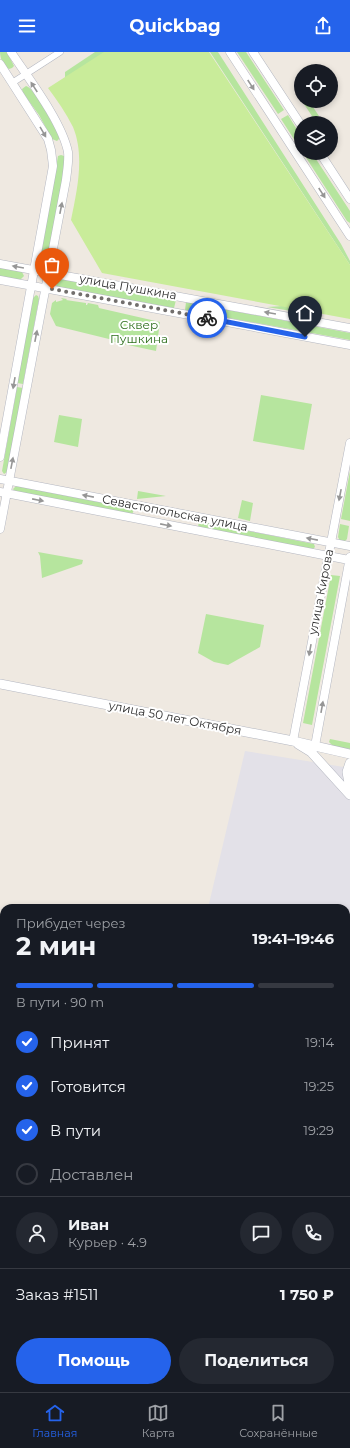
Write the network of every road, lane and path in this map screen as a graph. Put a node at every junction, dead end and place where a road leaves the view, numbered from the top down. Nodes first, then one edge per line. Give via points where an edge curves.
1 (12, 52) edge
2 (60, 52) edge
3 (230, 52) edge
4 (253, 52) edge
5 (0, 64) edge
6 (26, 74) junction
7 (12, 83) junction
8 (296, 116) edge
9 (66, 146) junction
10 (51, 150) junction
11 (325, 160) edge
12 (350, 199) edge
13 (349, 233) edge
14 (0, 264) edge
15 (34, 270) junction
16 (49, 273) junction
17 (0, 280) edge
18 (31, 286) junction
19 (46, 288) junction
20 (350, 328) edge
21 (350, 345) edge
22 (350, 443) edge
23 (0, 457) edge
24 (0, 479) edge
25 (9, 481) junction
26 (3, 493) edge
27 (139, 506) junction
28 (197, 517) junction
29 (137, 519) junction
30 (0, 529) edge
31 (194, 530) junction
32 (331, 543) junction
33 (350, 546) edge
34 (328, 556) junction
35 (350, 558) edge
36 (0, 684) edge
37 (294, 740) junction
38 (315, 746) junction
39 (350, 754) edge
40 (350, 763) edge
41 (350, 789) edge
42 (350, 795) edge

1 - 6 street
2 - 6 street
3 -> 13 street
4 - 8 street
5 - 7 street
6 - 7 street
9 -> 6 street via 50,111
7 -> 10 street via 38,122
9 - 10 street
16 -> 9 street via 66,180
10 - 15 street via 52,175
11 - 12 street
15 -> 14 street, улица Пушкина
15 - 16 street, улица Пушкина
15 - 18 street
16 - 19 street
20 -> 16 street, улица Пушкина
17 - 18 street, улица Пушкина
18 - 19 street, улица Пушкина
18 -> 23 street
19 - 21 street, улица Пушкина
25 -> 19 street
22 -> 32 street, улица Кирова
24 - 25 street, Севастопольская улица
25 - 26 street
27 -> 25 street, Севастопольская улица
26 -> 29 street, Севастопольская улица
26 - 30 street
27 - 28 street, Севастопольская улица
27 - 29 street
28 - 31 street
32 -> 28 street, Севастопольская улица
29 -> 31 street, Севастопольская улица
31 - 34 street, Севастопольская улица
32 - 33 street, Севастопольская улица
32 - 34 street, улица Кирова
34 - 35 street, Севастопольская улица
34 -> 37 street, улица Кирова
38 -> 35 street, улица Кирова
36 - 37 main road, улица 50 лет Октября
37 - 38 main road, улица 50 лет Октября
37 - 42 main road via 311,752
38 - 39 main road, улица 50 лет Октября
40 - 41 main road via 347,772

